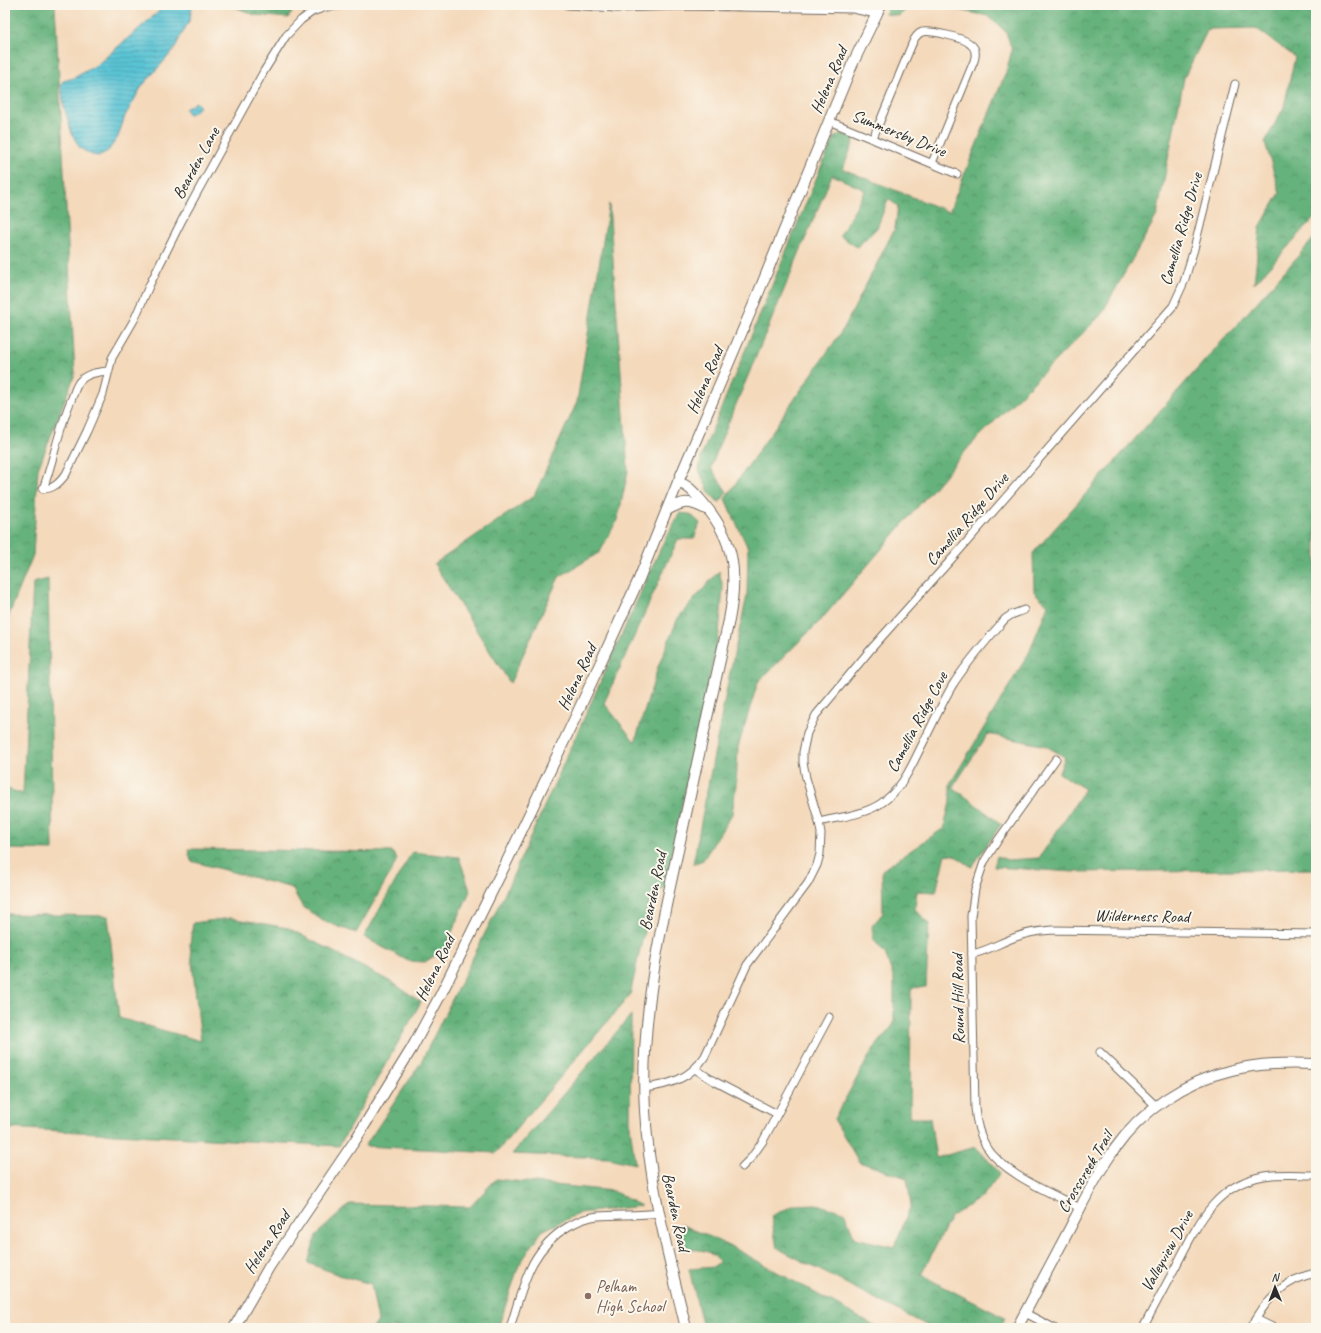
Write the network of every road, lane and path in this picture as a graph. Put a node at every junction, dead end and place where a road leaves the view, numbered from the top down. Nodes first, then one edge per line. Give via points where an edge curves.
1 (346, 5) edge
2 (567, 5) edge
3 (881, 5) edge
4 (876, 14) junction
5 (1235, 84) dead end
6 (829, 121) junction
7 (873, 138) junction
8 (932, 163) junction
9 (957, 174) dead end
10 (109, 371) junction
11 (678, 482) junction
12 (667, 510) junction
13 (710, 511) junction
14 (1024, 610) dead end
15 (1056, 759) dead end
16 (819, 822) junction
17 (1316, 934) edge
18 (972, 954) junction
19 (829, 1017) dead end
20 (1100, 1052) dead end
21 (1316, 1064) edge
22 (695, 1069) junction
23 (644, 1088) junction
24 (1156, 1106) junction
25 (777, 1114) junction
26 (742, 1167) dead end
27 (1316, 1175) edge
28 (1080, 1208) junction
29 (659, 1213) junction
30 (1316, 1273) edge
31 (1025, 1313) junction
32 (1256, 1319) junction
33 (234, 1328) edge
34 (510, 1328) edge
35 (686, 1328) edge
36 (1017, 1328) edge
37 (1054, 1328) edge
38 (1143, 1328) edge
39 (1251, 1328) edge
40 (1274, 1328) edge

1 - 10 street, Bearden Lane via 326,7 312,12 286,36 182,220 134,320 112,358
2 - 4 street via 617,8 682,6 853,9
3 - 4 main road, Helena Road
4 - 6 main road, Helena Road
5 - 16 street, Camellia Ridge Drive via 1192,256 1173,306 822,706 810,724 804,742 803,762
6 - 7 street, Summersby Drive
6 - 11 main road, Helena Road
7 - 8 street, Summersby Drive
7 - 8 street via 912,44 918,36 922,32 932,32 968,42 974,47 974,61
8 - 9 street, Summersby Drive
10 - 10 street, Bearden Lane via 92,373 80,381 65,414 43,489 52,488 66,474 87,431
11 - 12 main road, Helena Road
11 - 13 main road, Bearden Road via 690,488
12 - 13 main road via 678,504 692,502
12 - 33 main road, Helena Road via 639,579 578,711 427,1021 380,1101 269,1267
13 - 23 main road, Bearden Road via 721,528 728,546 734,574 733,592 660,933 647,1018
14 - 16 street, Camellia Ridge Cove via 1005,620 968,662 944,700 909,771 896,790 873,808
15 - 18 street, Round Hill Road via 998,840 982,868 972,903
16 - 22 street, Camellia Ridge Drive via 820,854 813,876 746,965 705,1056
17 - 18 street, Wilderness Road via 1053,930 1015,937
18 - 28 street, Round Hill Road via 974,1108 978,1129 991,1153 1008,1169
19 - 25 street
20 - 24 street
21 - 24 main road, Crosscreek Trail via 1265,1064 1233,1069 1204,1078
22 - 23 street via 676,1081
22 - 25 street
23 - 29 main road, Bearden Road via 649,1158
24 - 28 main road, Crosscreek Trail via 1128,1132 1114,1150
25 - 26 street via 760,1146
27 - 38 street, Valleyview Drive via 1263,1176 1237,1185 1218,1199 1197,1225
28 - 31 main road, Crosscreek Trail
29 - 34 street via 598,1216 584,1219 562,1230 537,1254
29 - 35 main road, Bearden Road
30 - 32 street via 1287,1284 1262,1307
31 - 36 main road, Crosscreek Trail
31 - 37 street
32 - 39 street
32 - 40 street

